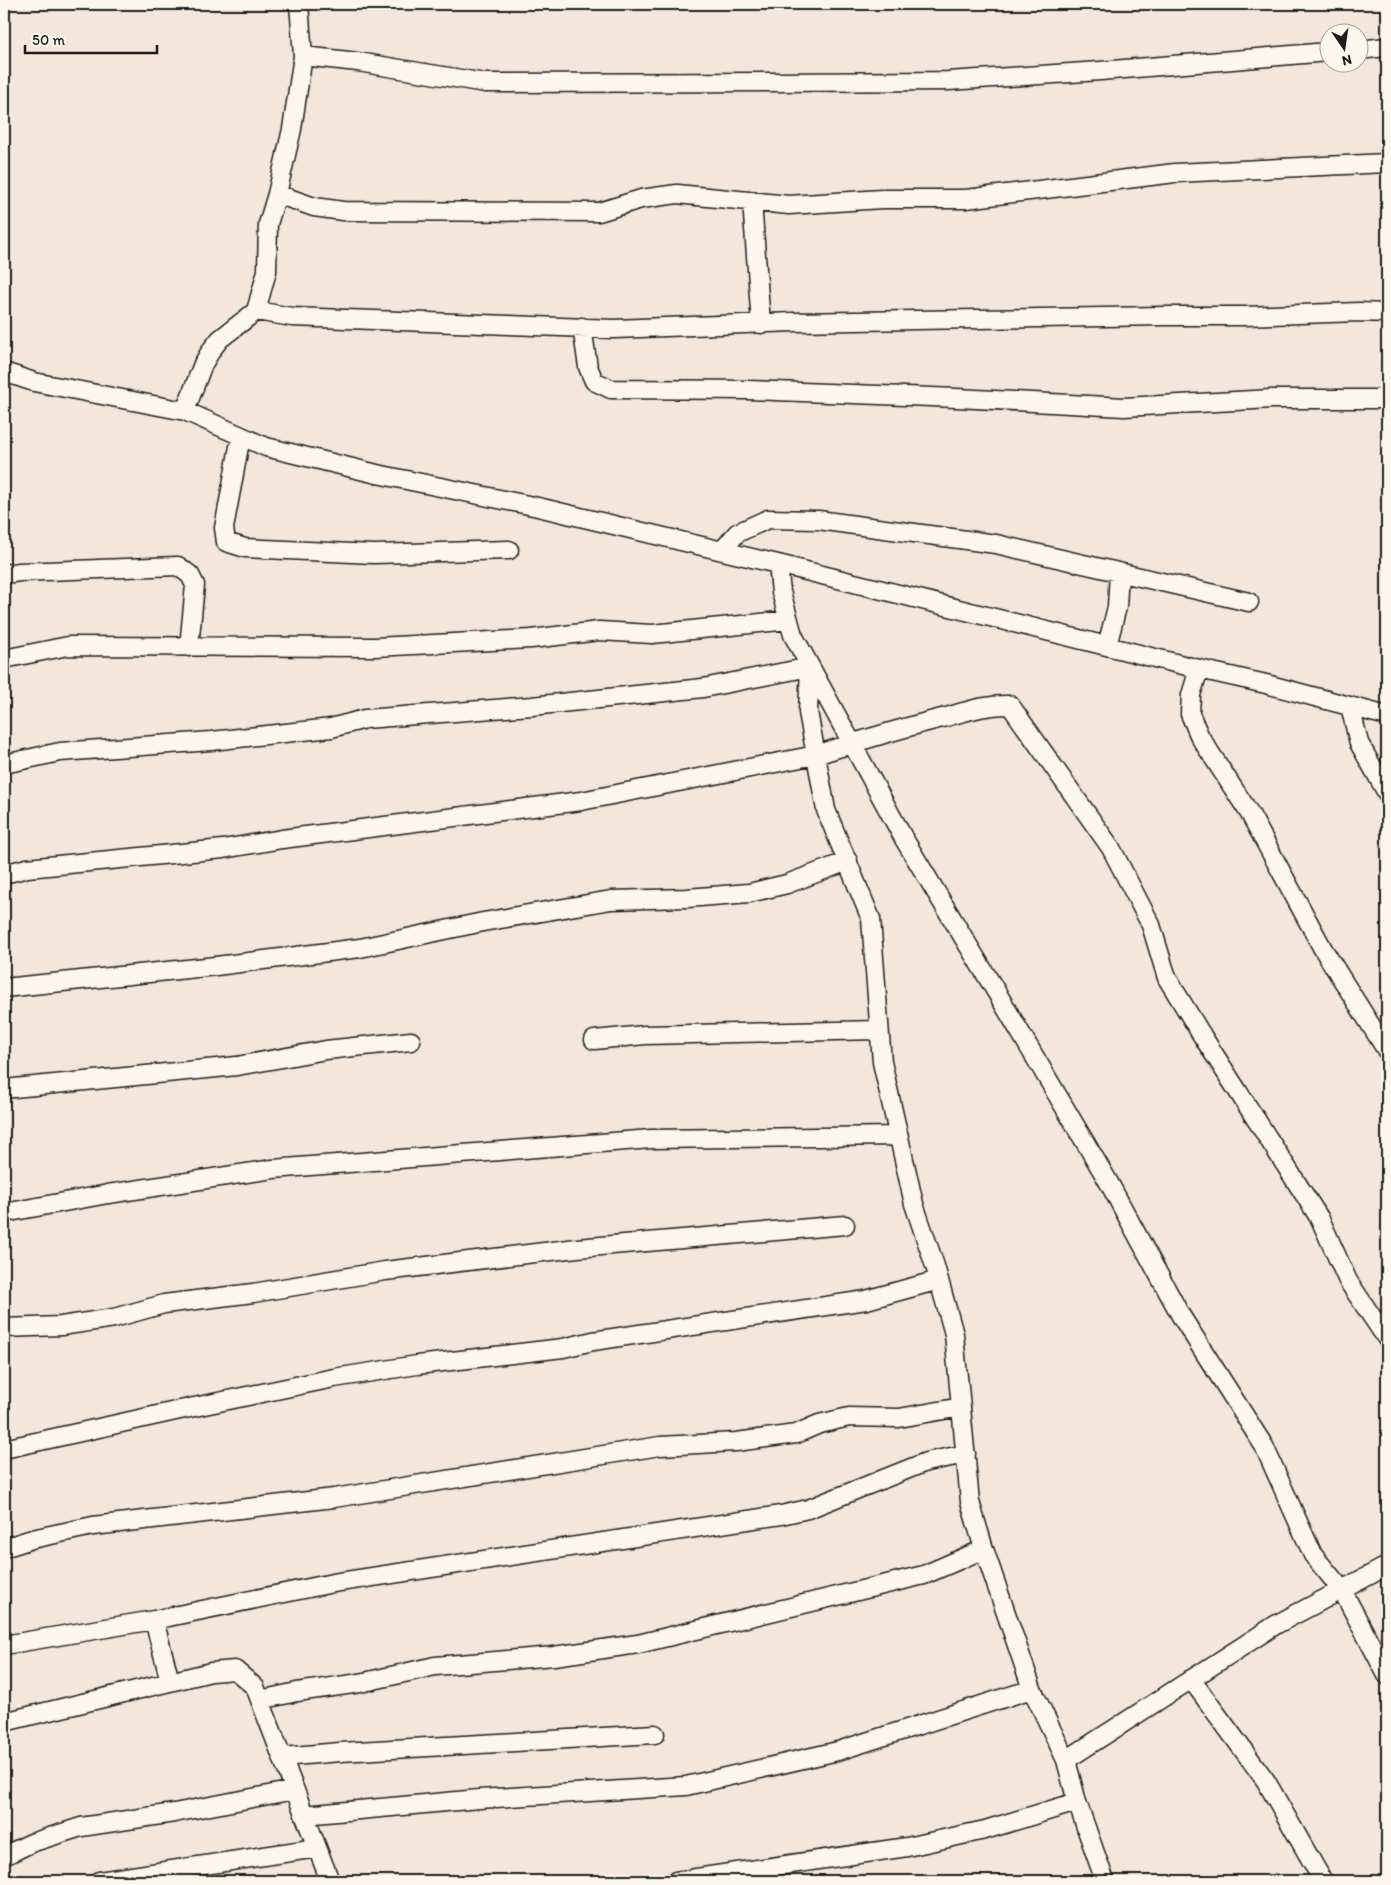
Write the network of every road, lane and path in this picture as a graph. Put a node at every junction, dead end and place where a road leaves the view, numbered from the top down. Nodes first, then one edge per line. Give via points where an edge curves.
1 (299, 4) edge
2 (1387, 47) edge
3 (1368, 49) edge
4 (1318, 53) edge
5 (303, 56) junction
6 (1387, 164) edge
7 (277, 194) junction
8 (752, 201) junction
9 (256, 311) junction
10 (1387, 313) edge
11 (761, 324) junction
12 (582, 328) junction
13 (4, 372) edge
14 (1387, 398) edge
15 (185, 411) junction
16 (241, 436) junction
17 (509, 550) dead end
18 (722, 551) junction
19 (778, 564) junction
20 (1119, 572) junction
21 (4, 574) edge
22 (1250, 602) dead end
23 (789, 620) junction
24 (1107, 646) junction
25 (189, 647) junction
26 (4, 659) edge
27 (810, 667) junction
28 (1199, 670) junction
29 (1350, 706) junction
30 (1387, 716) edge
31 (852, 743) junction
32 (816, 756) junction
33 (4, 764) edge
34 (1387, 793) edge
35 (848, 861) junction
36 (4, 874) edge
37 (4, 988) edge
38 (879, 1030) junction
39 (594, 1040) dead end
40 (411, 1041) dead end
41 (1387, 1051) edge
42 (4, 1089) edge
43 (899, 1136) junction
44 (4, 1213) edge
45 (846, 1225) dead end
46 (939, 1280) junction
47 (4, 1328) edge
48 (1387, 1338) edge
49 (961, 1407) junction
50 (4, 1449) edge
51 (966, 1454) junction
52 (4, 1548) edge
53 (984, 1550) junction
54 (1387, 1566) edge
55 (1342, 1590) junction
56 (154, 1620) junction
57 (4, 1645) edge
58 (1387, 1675) edge
59 (1191, 1679) junction
60 (170, 1681) junction
61 (1032, 1689) junction
62 (260, 1700) junction
63 (4, 1722) edge
64 (655, 1734) dead end
65 (282, 1758) junction
66 (1066, 1760) junction
67 (294, 1790) junction
68 (1077, 1802) junction
69 (304, 1815) junction
70 (317, 1848) junction
71 (4, 1856) edge
72 (100, 1881) edge
73 (330, 1881) edge
74 (676, 1881) edge
75 (1105, 1881) edge
76 (1323, 1881) edge

1 - 5 street
2 - 3 street
4 - 5 street via 948,81 485,83
5 - 7 street via 292,129
6 - 8 street via 1175,173 966,199 789,204
7 - 8 street via 314,207 343,211 598,212 641,199 677,194
7 - 9 street via 268,224 266,271
8 - 11 street
9 - 12 street via 292,317
9 - 15 street via 212,349
10 - 11 street
11 - 12 street
12 - 14 street via 588,366 594,381 611,388 748,390 1124,407 1272,398
13 - 15 street via 34,382
15 - 16 street
16 - 17 street via 224,528 226,542 245,548 374,554
16 - 18 street via 266,448
18 - 19 street
18 - 20 street via 737,533 768,519 818,520 996,544
19 - 23 street via 780,592
19 - 24 street
20 - 22 street
20 - 24 street via 1117,607
21 - 25 street via 178,566 190,575 195,585
23 - 25 street via 652,634 599,631 375,647
23 - 27 street
24 - 28 street
25 - 26 street via 68,646
27 - 31 street
27 - 32 street via 808,712
27 - 33 street via 704,688 365,719 331,728 211,741 60,752
28 - 29 street
28 - 41 street via 1190,695 1190,714 1200,737 1250,814 1323,949
29 - 30 street
29 - 34 street via 1359,743
31 - 32 street
31 - 48 street via 995,704 1010,705 1111,848 1151,925 1167,978 1320,1219 1348,1281
31 - 55 street via 904,839 1108,1181 1181,1316 1264,1446 1313,1555
32 - 35 street via 826,810
32 - 36 street via 581,801 282,838 223,849 27,868
35 - 37 street via 787,884 749,893 611,900 360,948
35 - 38 street via 871,919
38 - 39 street via 645,1035
38 - 43 street via 882,1062
40 - 42 street via 326,1050 237,1066
43 - 44 street via 651,1139 273,1169
43 - 46 street via 914,1204
45 - 47 street via 577,1248 385,1271 164,1304 114,1318 61,1326
46 - 49 street via 954,1334
46 - 50 street via 866,1300 563,1348 334,1378
49 - 51 street
49 - 52 street via 900,1418 849,1417 796,1434 736,1442 660,1446 334,1498 93,1526
51 - 53 street via 970,1502
51 - 56 street via 926,1462 799,1511 333,1583
53 - 61 street
53 - 62 street via 924,1575 638,1644 554,1656 435,1666
54 - 55 street
55 - 58 street
55 - 59 street via 1276,1624
56 - 57 street
56 - 60 street
59 - 66 street
59 - 76 street via 1266,1782
60 - 62 street via 235,1670 255,1687
60 - 63 street
61 - 66 street
61 - 69 street via 838,1750 686,1786 479,1799
62 - 65 street
64 - 65 street via 350,1751
65 - 67 street
66 - 68 street
67 - 69 street
67 - 71 street via 81,1827 31,1843
68 - 74 street via 985,1830 907,1847
68 - 75 street
69 - 70 street
70 - 72 street
70 - 73 street

